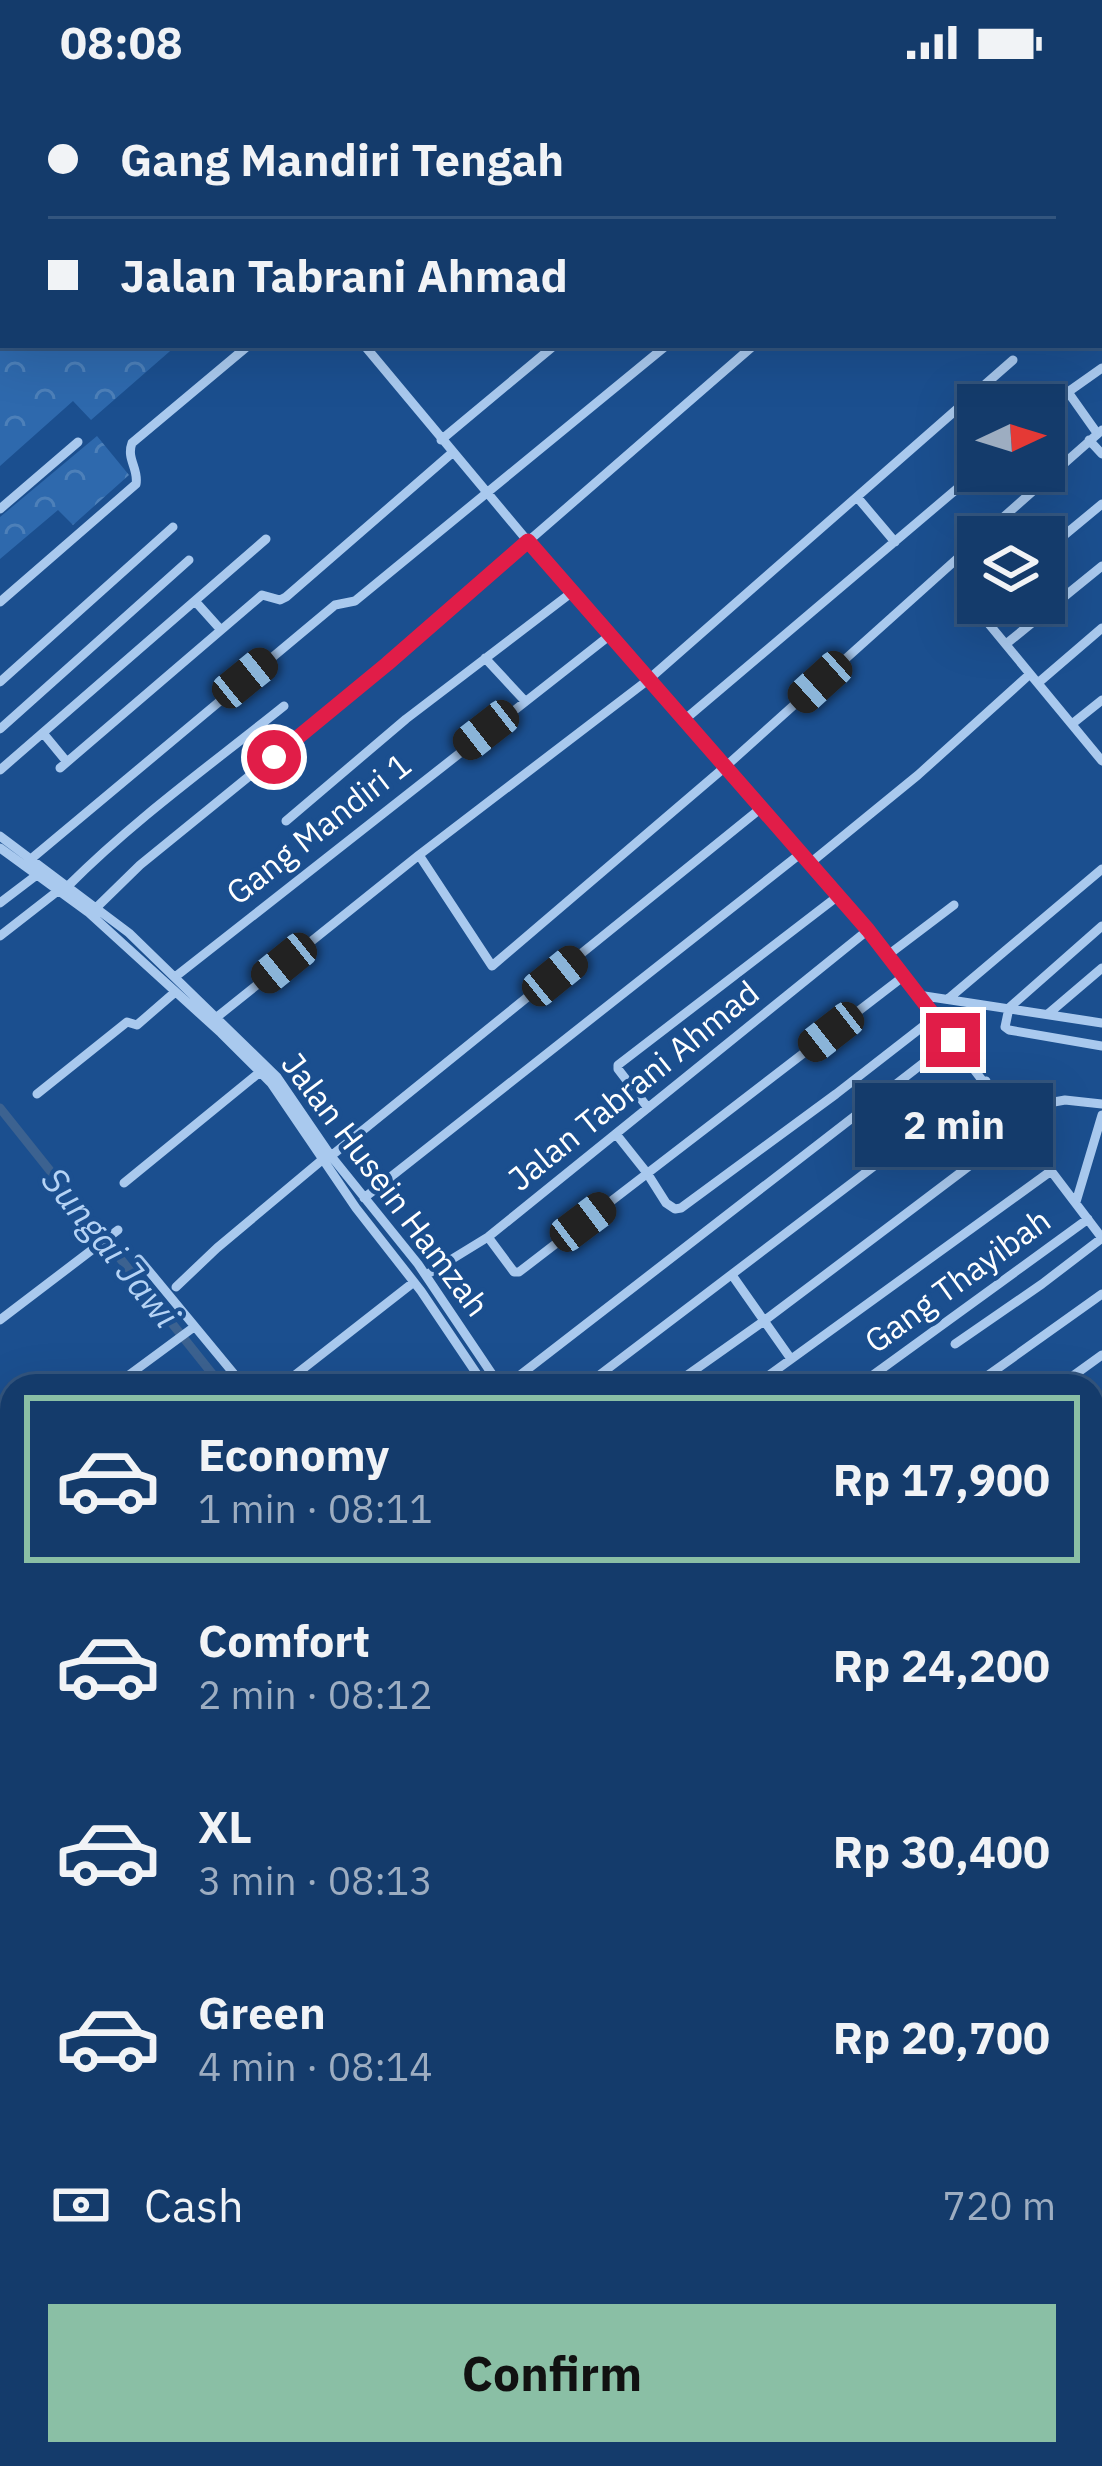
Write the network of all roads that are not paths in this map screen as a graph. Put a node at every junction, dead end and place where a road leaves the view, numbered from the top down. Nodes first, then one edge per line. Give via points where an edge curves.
1 (245, 348) edge
2 (368, 348) edge
3 (551, 348) edge
4 (663, 348) edge
5 (751, 348) edge
6 (1013, 360) dead end
7 (1102, 368) edge
8 (1068, 392) junction
9 (1065, 395) edge
10 (1096, 434) edge
11 (442, 440) junction
12 (78, 442) dead end
13 (452, 453) junction
14 (1102, 454) edge
15 (957, 489) edge
16 (487, 494) junction
17 (857, 497) junction
18 (1102, 504) edge
19 (0, 509) edge
20 (1005, 516) edge
21 (173, 527) dead end
22 (1065, 535) edge
23 (266, 539) dead end
24 (528, 541) junction
25 (895, 542) junction
26 (957, 559) edge
27 (189, 560) dead end
28 (1102, 566) edge
29 (571, 592) junction
30 (0, 602) edge
31 (195, 602) junction
32 (989, 624) edge
33 (1102, 628) edge
34 (221, 631) junction
35 (609, 636) junction
36 (1006, 644) junction
37 (485, 658) junction
38 (1034, 679) junction
39 (648, 680) junction
40 (0, 682) edge
41 (524, 700) junction
42 (1102, 700) edge
43 (284, 706) dead end
44 (683, 721) junction
45 (1072, 724) junction
46 (0, 730) edge
47 (43, 733) junction
48 (1102, 761) edge
49 (725, 767) junction
50 (0, 770) edge
51 (760, 809) junction
52 (286, 821) dead end
53 (0, 836) edge
54 (0, 848) edge
55 (800, 854) junction
56 (419, 855) junction
57 (31, 859) junction
58 (809, 864) junction
59 (1102, 869) edge
60 (38, 874) junction
61 (64, 887) junction
62 (838, 896) junction
63 (0, 903) edge
64 (954, 905) dead end
65 (97, 907) junction
66 (1102, 926) edge
67 (868, 930) junction
68 (0, 936) edge
69 (888, 955) junction
70 (1102, 968) edge
71 (176, 976) junction
72 (904, 976) junction
73 (174, 993) junction
74 (918, 994) junction
75 (948, 999) junction
76 (1009, 1008) junction
77 (201, 1009) junction
78 (1048, 1014) junction
79 (217, 1017) junction
80 (935, 1017) junction
81 (1064, 1017) junction
82 (1102, 1023) edge
83 (1059, 1039) junction
84 (953, 1040) junction
85 (1101, 1043) edge
86 (260, 1072) junction
87 (986, 1082) junction
88 (37, 1094) dead end
89 (1102, 1104) edge
90 (649, 1108) junction
91 (1102, 1115) edge
92 (1018, 1130) junction
93 (616, 1134) junction
94 (1096, 1157) edge
95 (327, 1158) junction
96 (1051, 1171) junction
97 (647, 1173) junction
98 (124, 1184) dead end
99 (364, 1198) junction
100 (1075, 1203) junction
101 (1095, 1222) edge
102 (114, 1233) dead end
103 (488, 1237) junction
104 (1102, 1238) edge
105 (140, 1259) dead end
106 (426, 1275) junction
107 (732, 1275) junction
108 (414, 1282) junction
109 (176, 1287) dead end
110 (1102, 1294) edge
111 (0, 1320) edge
112 (764, 1321) junction
113 (191, 1329) junction
114 (955, 1344) dead end
115 (1102, 1355) edge
116 (791, 1360) junction
117 (130, 1374) edge
118 (227, 1374) edge
119 (296, 1374) edge
120 (477, 1374) edge
121 (495, 1374) edge
122 (519, 1374) edge
123 (601, 1374) edge
124 (689, 1374) edge
125 (771, 1374) edge
126 (874, 1374) edge
127 (990, 1374) edge
128 (1076, 1374) edge

1 - 30 street via 131,443 136,484
2 - 11 street
3 - 11 street
4 - 16 street
5 - 24 street
6 - 17 street
7 - 8 street
8 - 9 street
8 - 10 street
10 - 14 street
10 - 20 street
11 - 13 street
12 - 19 street
13 - 16 street
13 - 34 street via 286,597 262,596
15 - 25 street
16 - 24 street
16 - 57 street via 355,601 335,605
17 - 25 street
17 - 39 street
18 - 22 street
21 - 40 street
23 - 31 street
24 - 29 street
24 - 65 street
25 - 44 street
26 - 49 street
27 - 46 street
28 - 36 street
29 - 35 street
29 - 37 street
31 - 34 street
31 - 47 street
32 - 36 street
33 - 38 street
34 - 47 street via 64,765
35 - 39 street
35 - 41 street, Gang Mandiri 1
36 - 38 street
37 - 41 street
37 - 52 street
38 - 45 street
38 - 58 street
39 - 44 street
39 - 56 street
41 - 71 street, Gang Mandiri 1
42 - 45 street
43 - 61 street
44 - 49 street
45 - 48 street
47 - 50 street
49 - 51 street
49 - 56 street via 492,966
51 - 55 street
51 - 95 street
53 - 57 street, Jalan Husein Hamzah
54 - 60 street, Jalan Husein Hamzah
55 - 58 street
55 - 99 street
56 - 79 street
57 - 61 street, Jalan Husein Hamzah
58 - 62 street
59 - 75 street
60 - 61 street, Jalan Husein Hamzah
60 - 63 street
61 - 65 street, Jalan Husein Hamzah
61 - 68 street
61 - 73 street, Jalan Husein Hamzah
62 - 67 street
62 - 90 street via 617,1065
64 - 69 street
65 - 71 street, Jalan Husein Hamzah
66 - 76 street
67 - 69 street
67 - 90 street, Jalan Tabrani Ahmad
69 - 72 street
70 - 78 street
71 - 77 street, Jalan Husein Hamzah
72 - 74 street
72 - 97 street
73 - 77 street, Jalan Husein Hamzah
73 - 88 street
74 - 75 street
74 - 80 street
75 - 76 street
76 - 78 street
76 - 83 street via 1006,1029
77 - 79 street, Jalan Husein Hamzah
77 - 86 street, Jalan Husein Hamzah
78 - 81 street
79 - 95 street, Jalan Husein Hamzah via 277,1078
80 - 84 street
80 - 97 street via 688,1205 668,1206
81 - 82 street
81 - 83 street
83 - 85 street
84 - 87 street
84 - 122 street
86 - 95 street, Jalan Husein Hamzah
86 - 98 street
87 - 92 street
87 - 107 street
89 - 92 street via 1056,1101
90 - 93 street, Jalan Tabrani Ahmad
91 - 94 street
92 - 96 street
92 - 112 street
93 - 97 street
93 - 103 street, Jalan Tabrani Ahmad
94 - 100 street
95 - 99 street, Jalan Husein Hamzah
95 - 108 street, Jalan Husein Hamzah
95 - 109 street
96 - 100 street
96 - 116 street
97 - 103 street via 519,1272
99 - 106 street, Jalan Husein Hamzah
100 - 101 street
101 - 104 street
101 - 126 street, Gang Thayibah
102 - 111 street
103 - 106 street, Jalan Tabrani Ahmad
104 - 114 street
105 - 113 street
106 - 121 street, Jalan Husein Hamzah
107 - 112 street
107 - 123 street
108 - 119 street
108 - 120 street, Jalan Husein Hamzah
110 - 127 street
112 - 116 street
112 - 124 street
113 - 117 street
113 - 118 street
115 - 128 street
116 - 125 street

